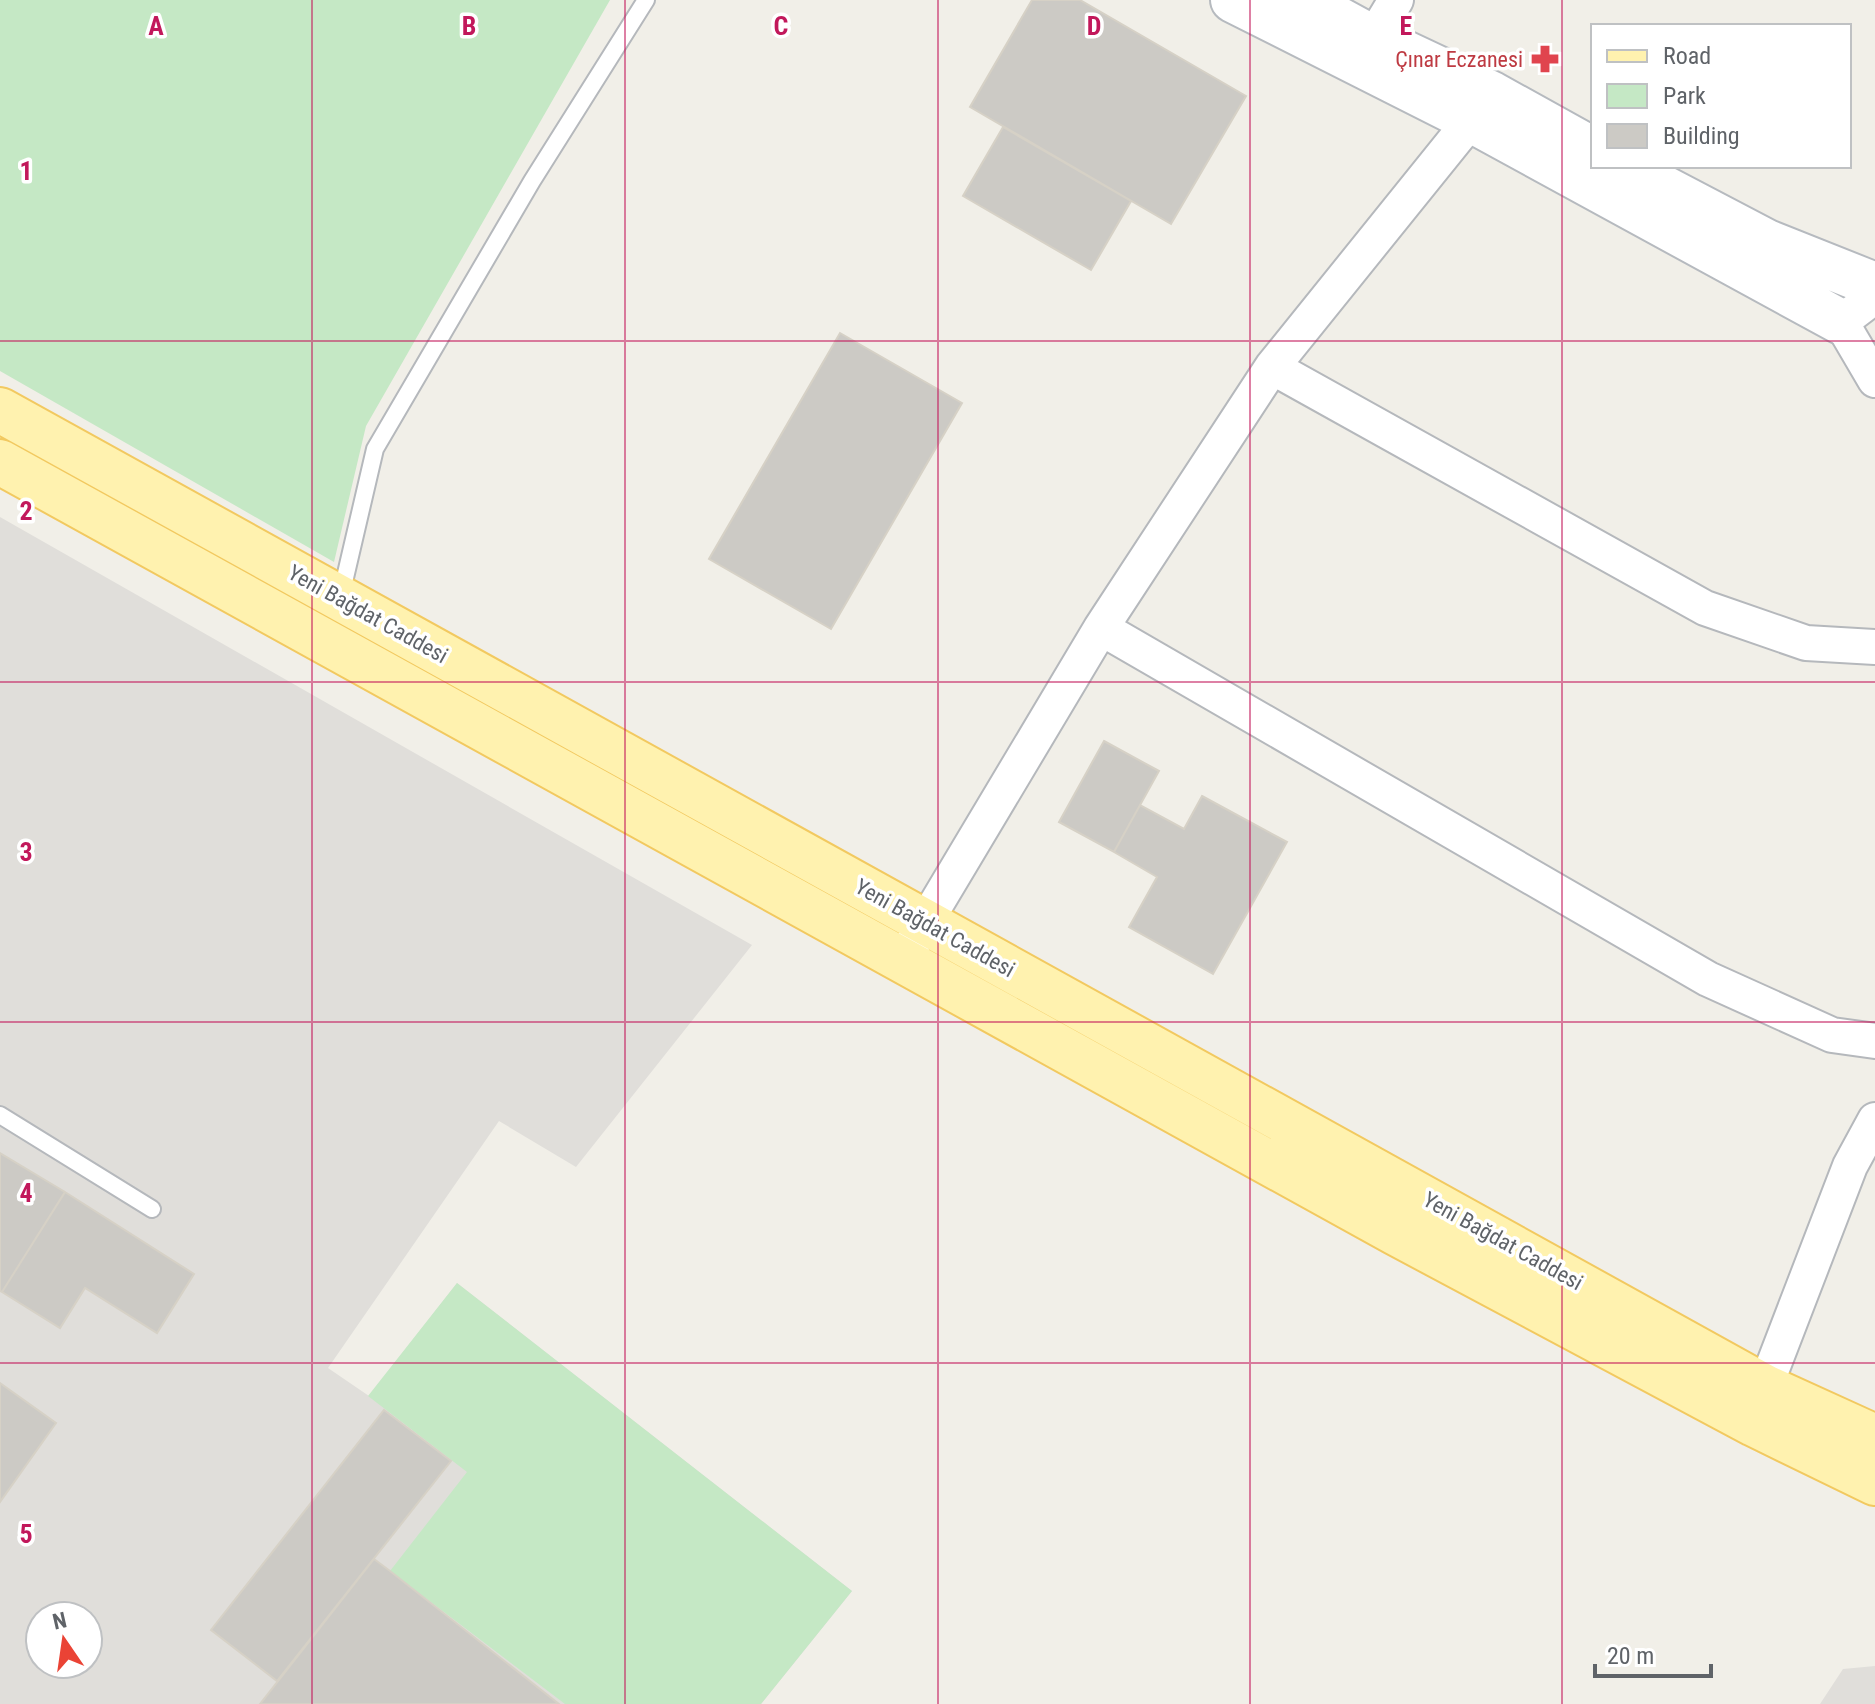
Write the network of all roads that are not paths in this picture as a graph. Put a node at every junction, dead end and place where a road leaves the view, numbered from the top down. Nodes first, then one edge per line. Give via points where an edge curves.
1 (646, 0) edge
2 (1233, 0) edge
3 (1303, 0) edge
4 (1396, 0) edge
5 (1373, 38) junction
6 (1482, 107) junction
7 (1591, 149) edge
8 (1626, 168) edge
9 (1875, 285) edge
10 (1875, 296) edge
11 (1841, 322) junction
12 (1272, 367) junction
13 (1875, 380) edge
14 (0, 410) edge
15 (0, 462) edge
16 (340, 599) junction
17 (1101, 628) junction
18 (1875, 647) edge
19 (925, 922) junction
20 (903, 960) junction
21 (1875, 1041) edge
22 (0, 1115) edge
23 (1875, 1120) edge
24 (152, 1209) dead end
25 (1765, 1387) junction
26 (1875, 1437) edge
27 (1875, 1483) edge

1 - 16 lane via 532,181 375,449
2 - 6 main road
3 - 5 main road
4 - 5 street
5 - 6 main road
6 - 7 main road
6 - 11 main road
6 - 12 street
8 - 9 main road via 1767,242
10 - 11 street
11 - 13 street
12 - 17 street
12 - 18 street via 1705,608 1806,643
14 - 16 main road, Yeni Bağdat Caddesi
15 - 20 main road, Yeni Bağdat Caddesi
16 - 19 main road, Yeni Bağdat Caddesi
17 - 19 street
17 - 21 street via 1708,979 1832,1035
19 - 20 street
19 - 25 main road, Yeni Bağdat Caddesi
20 - 27 main road, Yeni Bağdat Caddesi via 1438,1255
22 - 24 lane
23 - 25 street via 1850,1166
25 - 26 main road, Yeni Bağdat Caddesi

